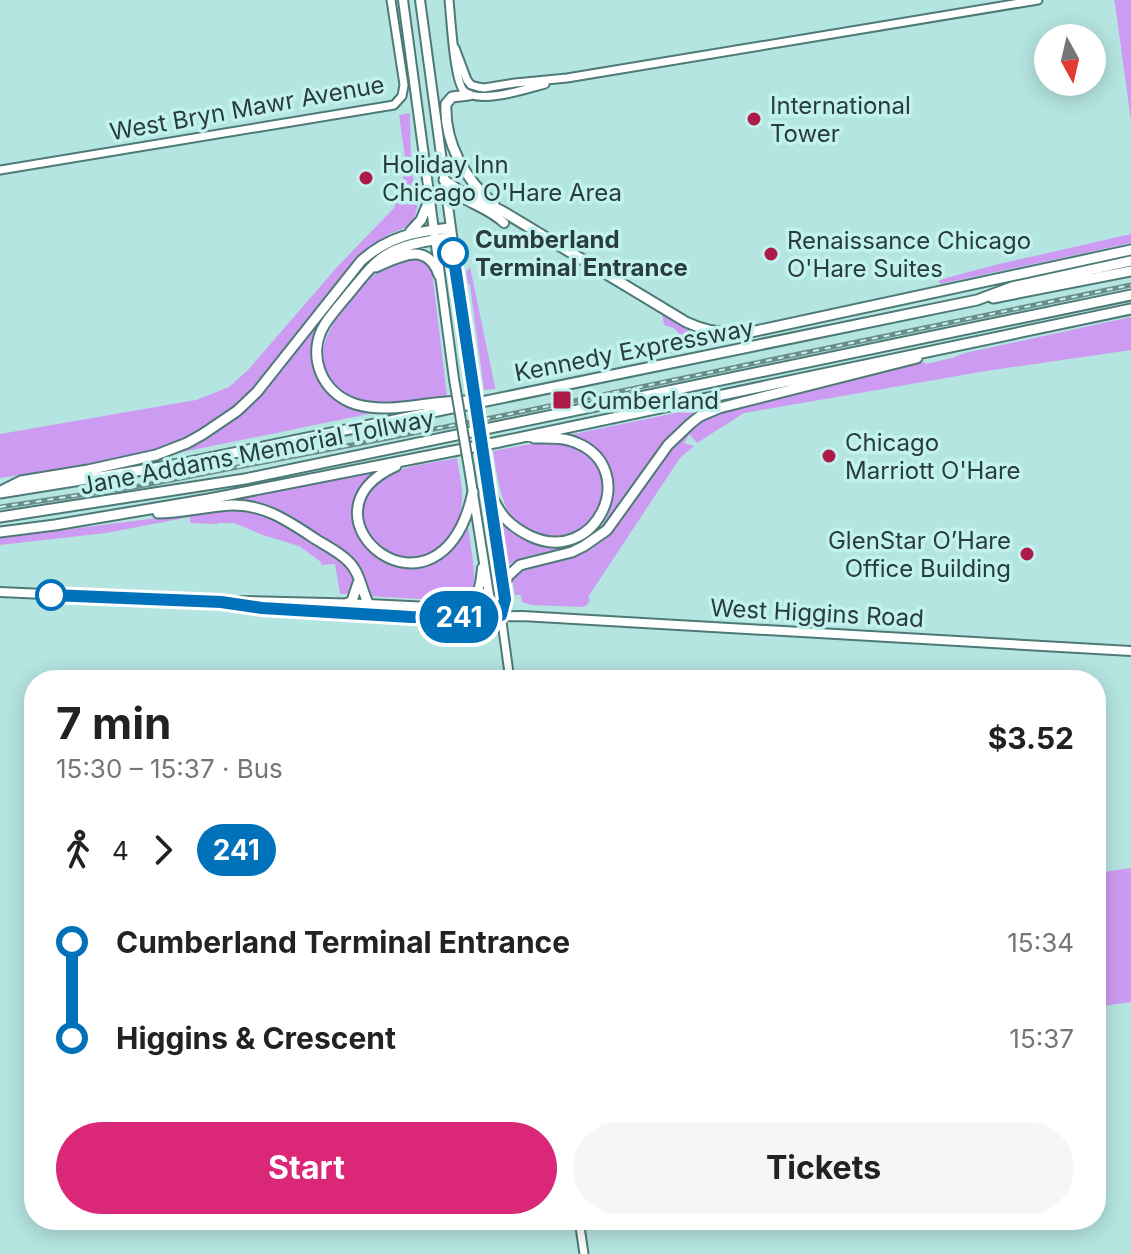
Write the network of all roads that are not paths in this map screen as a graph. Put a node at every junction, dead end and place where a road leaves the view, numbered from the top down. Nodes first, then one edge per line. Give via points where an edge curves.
1 (391, 0) edge
2 (403, 0) edge
3 (420, 0) edge
4 (449, 0) edge
5 (1038, 0) edge
6 (455, 48) junction
7 (567, 78) junction
8 (469, 95) junction
9 (0, 170) edge
10 (444, 180) junction
11 (429, 201) junction
12 (502, 211) junction
13 (504, 223) dead end
14 (451, 232) junction
15 (407, 234) junction
16 (434, 235) junction
17 (1131, 250) edge
18 (1131, 261) edge
19 (369, 270) junction
20 (1131, 271) edge
21 (439, 275) junction
22 (1131, 295) edge
23 (977, 300) junction
24 (1131, 309) edge
25 (979, 340) junction
26 (481, 402) junction
27 (499, 442) junction
28 (422, 457) junction
29 (488, 491) junction
30 (0, 492) edge
31 (473, 492) junction
32 (130, 513) junction
33 (0, 517) edge
34 (0, 532) edge
35 (483, 556) junction
36 (359, 579) junction
37 (503, 587) junction
38 (0, 592) edge
39 (221, 602) junction
40 (348, 603) junction
41 (368, 604) junction
42 (453, 609) junction
43 (377, 615) junction
44 (501, 615) junction
45 (1131, 651) edge
46 (509, 670) edge
47 (580, 1230) edge
48 (584, 1254) edge

1 - 9 street, West Bryn Mawr Avenue via 404,91 394,105
2 - 11 main road
3 - 10 main road
4 - 6 street
5 - 7 street
6 - 7 street via 467,80 478,87
6 - 8 street via 459,87
7 - 8 street via 493,96
8 - 12 highway via 452,97 445,107 455,151 474,185
10 - 12 highway
10 - 13 main road via 457,196
10 - 14 main road
11 - 15 highway via 419,224
11 - 16 main road
12 - 17 highway via 686,322 719,333 751,332
14 - 16 highway
14 - 29 main road, bridge
15 - 16 highway
15 - 30 highway via 361,261 257,392 203,434 156,455 21,481
16 - 19 highway via 393,251
16 - 21 main road
18 - 23 highway, Kennedy Expressway via 1012,287
19 - 21 highway via 420,254 435,263
19 - 26 highway via 320,335 317,364 327,384 352,403 368,407
20 - 23 highway
21 - 31 main road, bridge
22 - 33 highway, Jane Addams Memorial Tollway via 245,479
23 - 26 highway, Kennedy Expressway
24 - 25 highway
25 - 27 highway
25 - 37 highway via 709,411 668,445 607,530 572,552 520,565
26 - 30 highway, Kennedy Expressway via 180,464
27 - 28 highway
27 - 29 highway via 550,438 579,443 602,465 607,499 589,530 553,542 517,528
28 - 31 highway via 378,476 360,498 362,531 381,554 407,563 432,559 447,549 462,527
28 - 32 highway
29 - 37 main road
31 - 35 main road
32 - 34 highway
32 - 36 highway via 232,505 263,509 339,554
35 - 42 main road via 480,589
35 - 44 main road via 490,601
36 - 40 highway
36 - 41 highway
37 - 44 main road
38 - 39 main road, West Higgins Road
39 - 40 main road, West Higgins Road
39 - 43 main road, West Higgins Road
40 - 41 main road, West Higgins Road
41 - 42 main road, West Higgins Road
41 - 43 highway
42 - 44 main road, West Higgins Road
43 - 44 main road, West Higgins Road
44 - 45 main road, West Higgins Road
44 - 46 street
47 - 48 street

